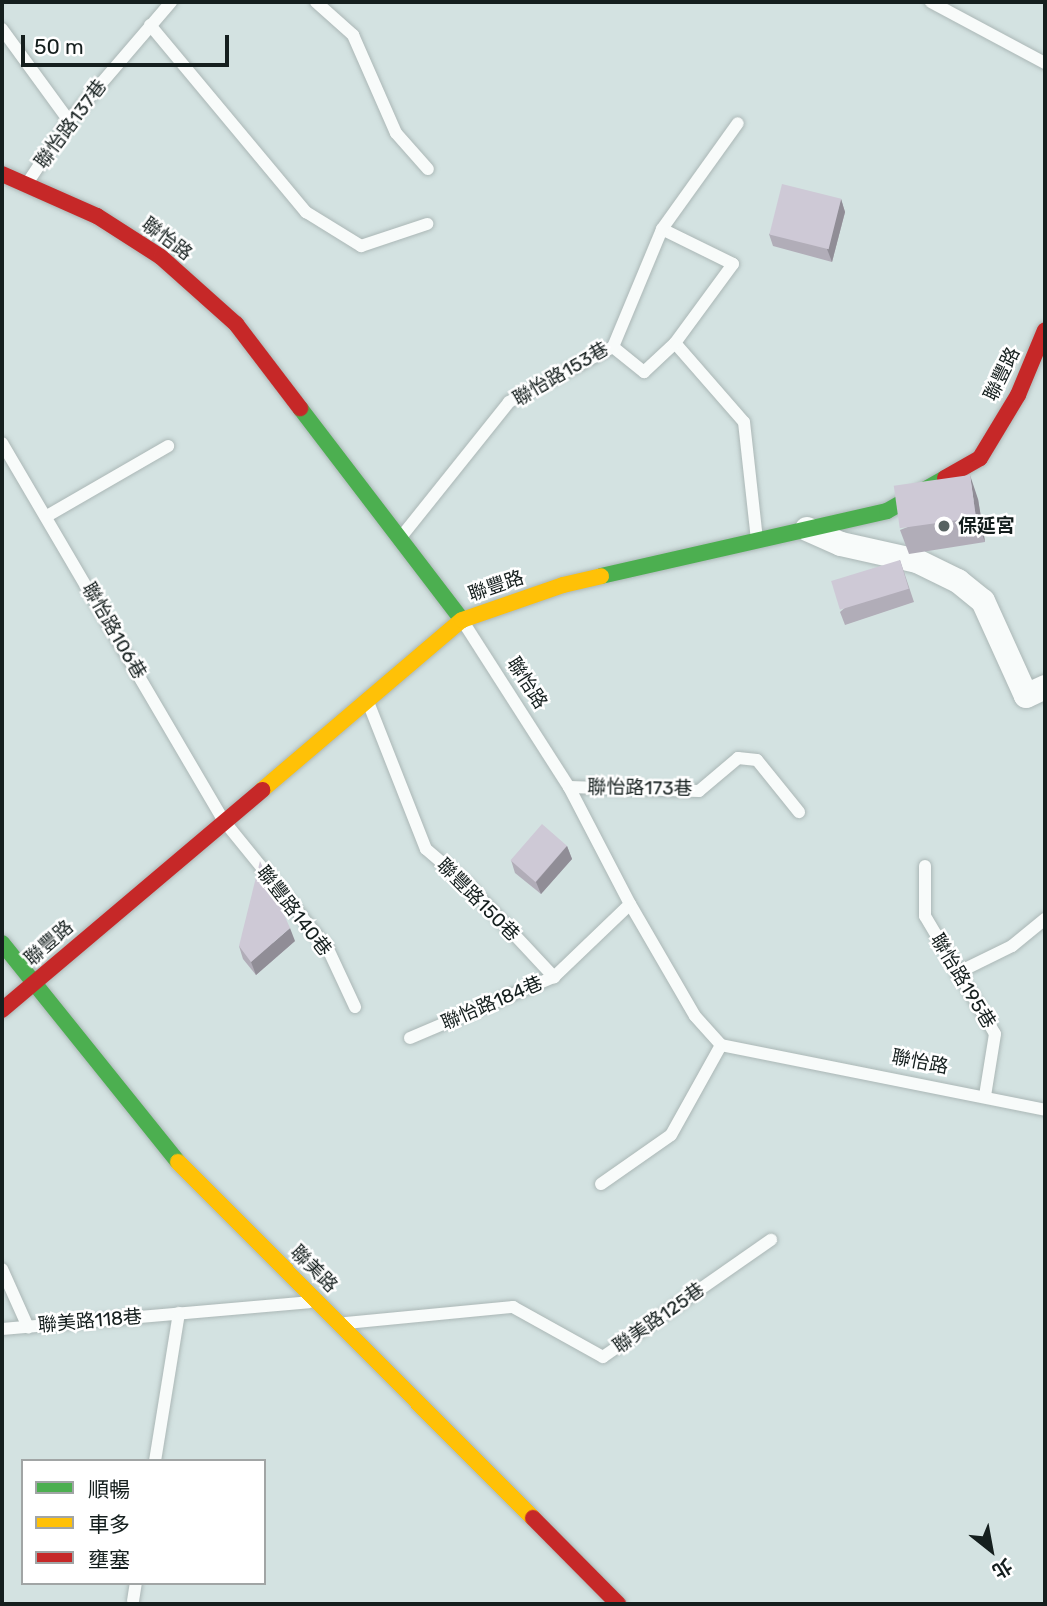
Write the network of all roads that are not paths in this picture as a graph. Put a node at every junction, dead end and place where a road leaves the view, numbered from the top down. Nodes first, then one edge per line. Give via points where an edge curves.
1 (171, 2) edge
2 (316, 2) edge
3 (931, 2) edge
4 (954, 7) edge
5 (149, 25) junction
6 (2, 29) edge
7 (1045, 63) edge
8 (69, 121) junction
9 (738, 123) dead end
10 (428, 169) dead end
11 (2, 174) edge
12 (27, 184) junction
13 (426, 224) dead end
14 (662, 229) junction
15 (1045, 330) edge
16 (675, 343) junction
17 (613, 347) junction
18 (2, 443) edge
19 (168, 446) dead end
20 (47, 516) junction
21 (807, 529) junction
22 (400, 538) junction
23 (757, 540) junction
24 (462, 620) junction
25 (1045, 687) edge
26 (367, 699) junction
27 (569, 788) junction
28 (799, 812) dead end
29 (224, 821) junction
30 (925, 866) dead end
31 (630, 904) junction
32 (1045, 919) edge
33 (2, 943) edge
34 (957, 973) junction
35 (554, 977) junction
36 (36, 982) junction
37 (355, 1007) dead end
38 (2, 1010) edge
39 (410, 1038) dead end
40 (721, 1045) junction
41 (985, 1096) junction
42 (1045, 1110) edge
43 (601, 1184) dead end
44 (771, 1240) dead end
45 (2, 1269) edge
46 (317, 1301) junction
47 (179, 1314) junction
48 (339, 1324) junction
49 (28, 1327) junction
50 (2, 1329) edge
51 (155, 1459) edge
52 (135, 1585) edge
53 (133, 1601) dead end
54 (618, 1604) edge

1 - 5 lane, 聯怡路137巷
2 - 10 lane via 353,35 396,133
3 - 4 lane
4 - 7 lane
5 - 8 lane, 聯怡路137巷
5 - 13 lane via 306,212 361,246
6 - 8 lane
8 - 12 lane, 聯怡路137巷
9 - 14 lane, 聯怡路153巷
11 - 12 street, 聯怡路
12 - 22 street, 聯怡路 via 97,216 161,257 236,324
14 - 16 lane via 733,264
14 - 17 lane, 聯怡路153巷
15 - 21 street, 聯豐路 via 1017,395 980,458 887,511
16 - 17 lane via 644,372
16 - 23 lane via 744,422
17 - 22 lane, 聯怡路153巷 via 509,402
18 - 20 lane, 聯怡路106巷
19 - 20 lane
20 - 29 lane, 聯怡路106巷
21 - 23 street, 聯豐路
21 - 25 street via 841,544 917,561 958,581 983,601 1026,696
22 - 24 street, 聯怡路
23 - 24 street, 聯豐路 via 563,585
24 - 26 street, 聯豐路
24 - 27 lane, 聯怡路
26 - 29 street, 聯豐路
26 - 35 lane, 聯豐路150巷 via 426,849 469,886
27 - 28 lane, 聯怡路173巷 via 699,791 738,758 757,760
27 - 31 lane, 聯怡路
29 - 36 street, 聯豐路
29 - 37 lane, 聯豐路140巷 via 328,949
30 - 34 lane, 聯怡路195巷 via 925,916
31 - 35 lane, 聯怡路184巷
31 - 40 lane, 聯怡路 via 695,1016
32 - 34 lane via 1012,946
33 - 36 street, 聯美路
34 - 41 lane, 聯怡路195巷 via 995,1034
35 - 39 lane, 聯怡路184巷
36 - 38 street, 聯豐路
36 - 46 street, 聯美路 via 179,1164
40 - 41 lane, 聯怡路
40 - 43 lane via 671,1135
41 - 42 lane, 聯怡路
44 - 48 lane, 聯美路125巷 via 603,1357 513,1307
45 - 49 lane
46 - 47 lane, 聯美路118巷
46 - 48 street, 聯美路
47 - 49 lane, 聯美路118巷
47 - 51 lane
48 - 54 street, 聯美路
49 - 50 lane, 聯美路118巷
52 - 53 lane

